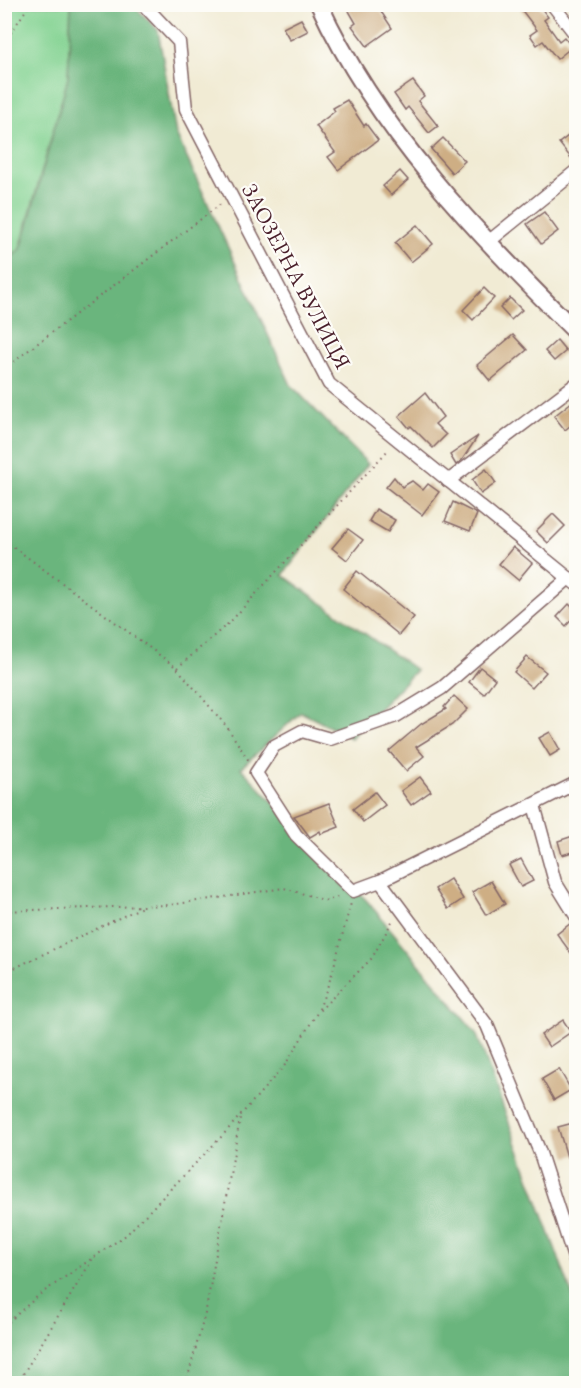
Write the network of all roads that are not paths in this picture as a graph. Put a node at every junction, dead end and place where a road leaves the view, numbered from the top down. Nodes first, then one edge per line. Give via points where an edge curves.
1 (143, 4) edge
2 (319, 4) edge
3 (552, 4) edge
4 (576, 35) edge
5 (576, 171) edge
6 (487, 243) junction
7 (576, 332) edge
8 (576, 384) edge
9 (448, 481) junction
10 (573, 581) edge
11 (576, 783) edge
12 (534, 805) junction
13 (380, 881) junction
14 (576, 915) edge
15 (576, 1264) edge

1 - 9 street, ЗАОЗЕРНА ВУЛИЦЯ via 179,42 186,109 329,384
2 - 6 main road via 336,41 393,131
3 - 4 street
5 - 6 street
6 - 7 main road
8 - 9 street
9 - 10 street, ЗАОЗЕРНА ВУЛИЦЯ
10 - 13 street via 442,687 396,716 330,739 302,731 274,746 256,773 296,835 354,891
11 - 12 street
12 - 13 street
12 - 14 street via 555,882
13 - 15 street via 487,1025 539,1150

